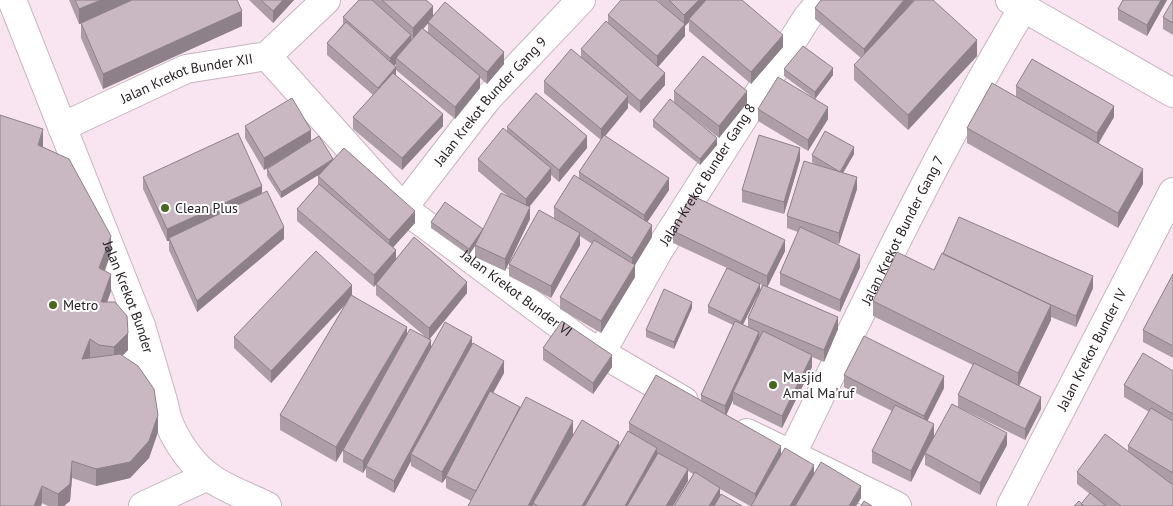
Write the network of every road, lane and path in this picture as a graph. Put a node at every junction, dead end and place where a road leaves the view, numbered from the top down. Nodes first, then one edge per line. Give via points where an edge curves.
1 (12, 0) edge
2 (326, 0) edge
3 (581, 0) edge
4 (822, 0) edge
5 (1017, 4) edge
6 (267, 56) junction
7 (1173, 92) edge
8 (62, 127) junction
9 (1173, 192) edge
10 (403, 208) junction
11 (141, 326) junction
12 (600, 354) junction
13 (120, 371) edge
14 (791, 456) junction
15 (208, 476) junction
16 (143, 506) edge
17 (267, 506) edge
18 (896, 506) edge
19 (1011, 506) edge

1 - 8 street, Jalan Krekot Bunder
2 - 6 street, Jalan Krekot Bunder XII
3 - 10 street, Jalan Krekot Bunder Gang 9 via 487,99
4 - 12 street, Jalan Krekot Bunder Gang 8 via 807,18 659,250
5 - 7 street
5 - 14 street, Jalan Krekot Bunder Gang 7 via 998,50 883,267
6 - 8 street, Jalan Krekot Bunder XII via 186,69
6 - 10 street, Jalan Krekot Bunder VI
8 - 11 street, Jalan Krekot Bunder
9 - 19 street, Jalan Krekot Bunder IV
10 - 12 street, Jalan Krekot Bunder VI
11 - 13 street
11 - 15 street, Jalan Krekot Bunder via 166,418 181,445
12 - 14 street, Jalan Krekot Bunder VI
14 - 18 street, Jalan Krekot Bunder VI
15 - 16 street
15 - 17 street, Jalan Krekot Bunder

